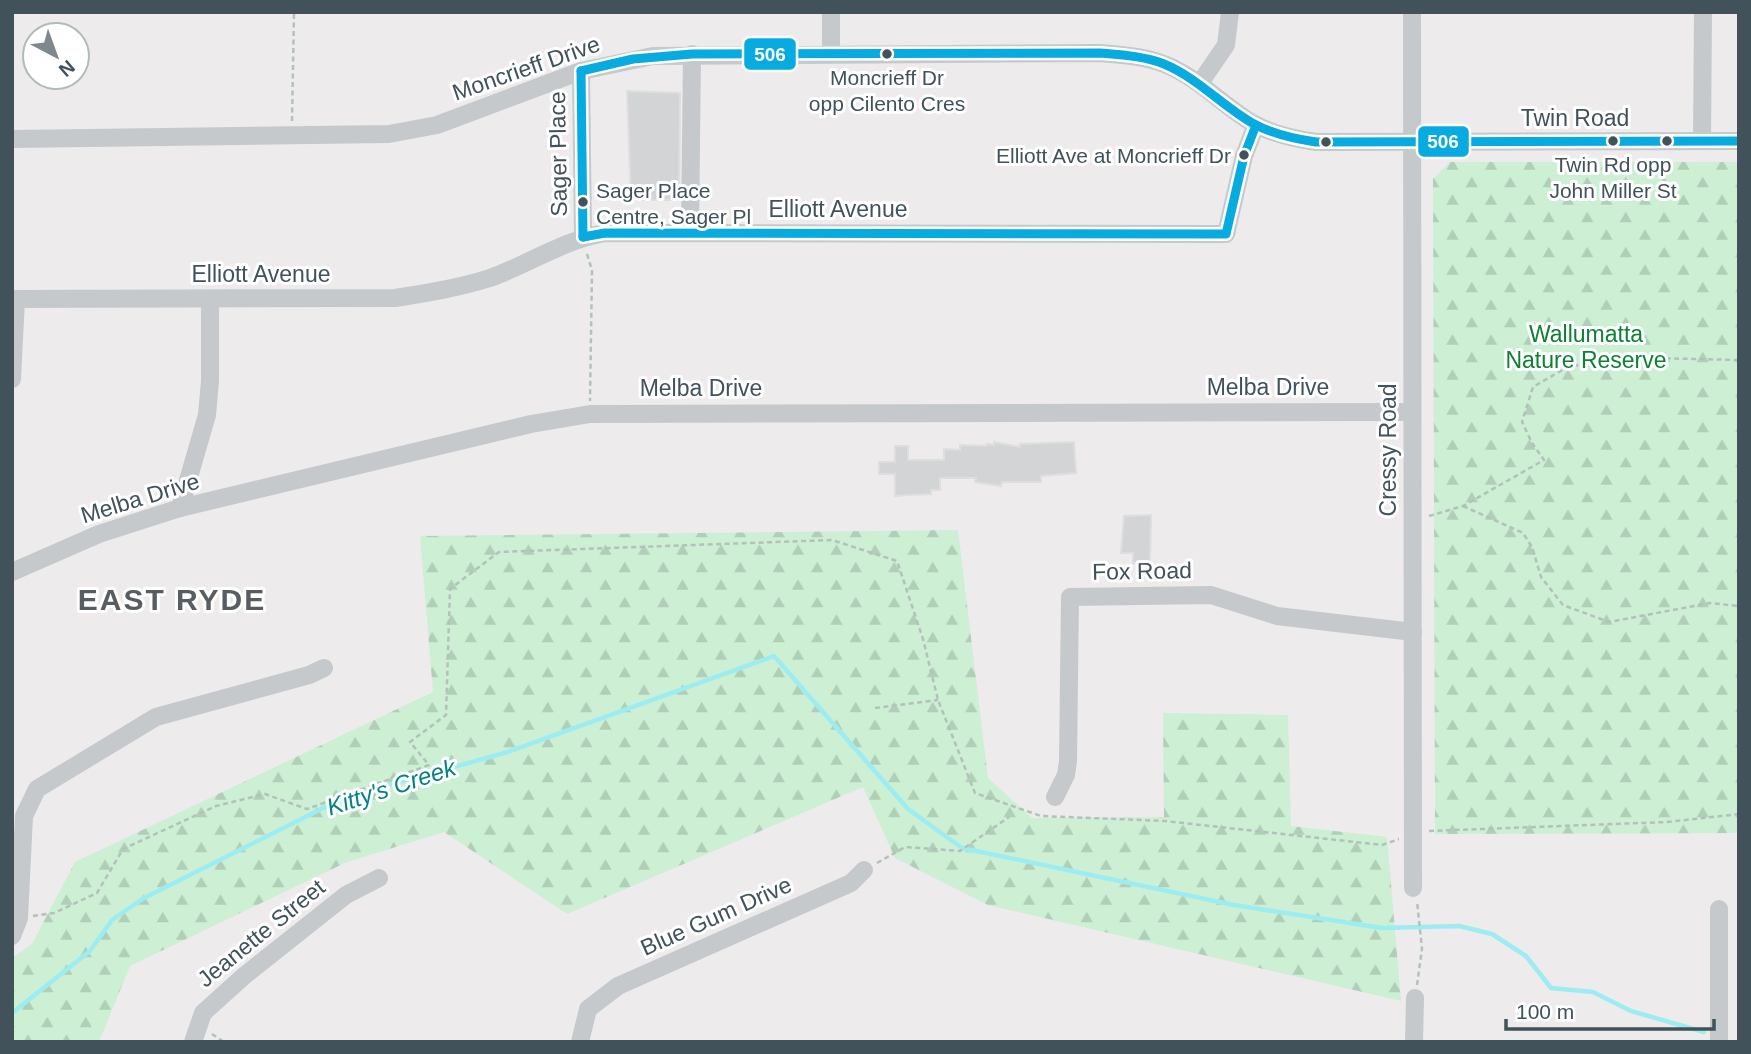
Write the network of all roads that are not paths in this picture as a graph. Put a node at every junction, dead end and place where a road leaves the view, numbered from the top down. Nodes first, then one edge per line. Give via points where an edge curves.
1 (831, 12) edge
2 (1230, 12) edge
3 (1412, 12) edge
4 (1703, 12) edge
5 (692, 54) junction
6 (831, 54) junction
7 (581, 71) junction
8 (1200, 83) junction
9 (1256, 125) junction
10 (12, 139) edge
11 (1702, 141) junction
12 (1739, 141) edge
13 (1412, 142) junction
14 (690, 233) junction
15 (583, 237) junction
16 (14, 299) edge
17 (210, 299) junction
18 (12, 379) edge
19 (1412, 412) junction
20 (180, 508) junction
21 (12, 572) edge
22 (1413, 632) junction
23 (324, 668) dead end
24 (1055, 797) dead end
25 (864, 870) road end
26 (379, 878) dead end
27 (1413, 888) dead end
28 (1719, 909) dead end
29 (12, 936) edge
30 (1415, 998) road end
31 (193, 1042) edge
32 (580, 1042) edge
33 (1414, 1042) edge
34 (1719, 1042) edge

1 - 6 street
2 - 8 street via 1226,45
3 - 13 street, Cressy Road
4 - 11 street
5 - 6 street, Moncrieff Drive
5 - 7 street, Moncrieff Drive via 633,59
5 - 14 street
6 - 8 street, Moncrieff Drive via 1133,55
7 - 10 street, Moncrieff Drive via 437,125 389,134
7 - 15 street, Sager Place
8 - 9 street, Moncrieff Drive
9 - 13 street, Moncrieff Drive via 1316,142
9 - 14 street, Elliott Avenue via 1226,234
11 - 12 street, Twin Road
11 - 13 street, Twin Road
13 - 19 street, Cressy Road
14 - 15 street, Elliott Avenue
15 - 17 street, Elliott Avenue via 492,277 449,290 395,298
16 - 17 street, Elliott Avenue
16 - 18 street
17 - 20 street via 206,415
19 - 20 street, Melba Drive via 590,414
19 - 22 street, Cressy Road
20 - 21 street, Melba Drive via 99,534
22 - 24 street, Fox Road via 1277,616 1211,595 1069,597 1069,748 1066,775
22 - 27 street, Cressy Road
23 - 29 street via 156,717 37,789 24,816 19,918
25 - 32 street, Blue Gum Drive via 851,883 618,986 588,1009
26 - 31 street, Jeanette Street via 346,895 244,976 203,1013
28 - 34 street
30 - 33 street

